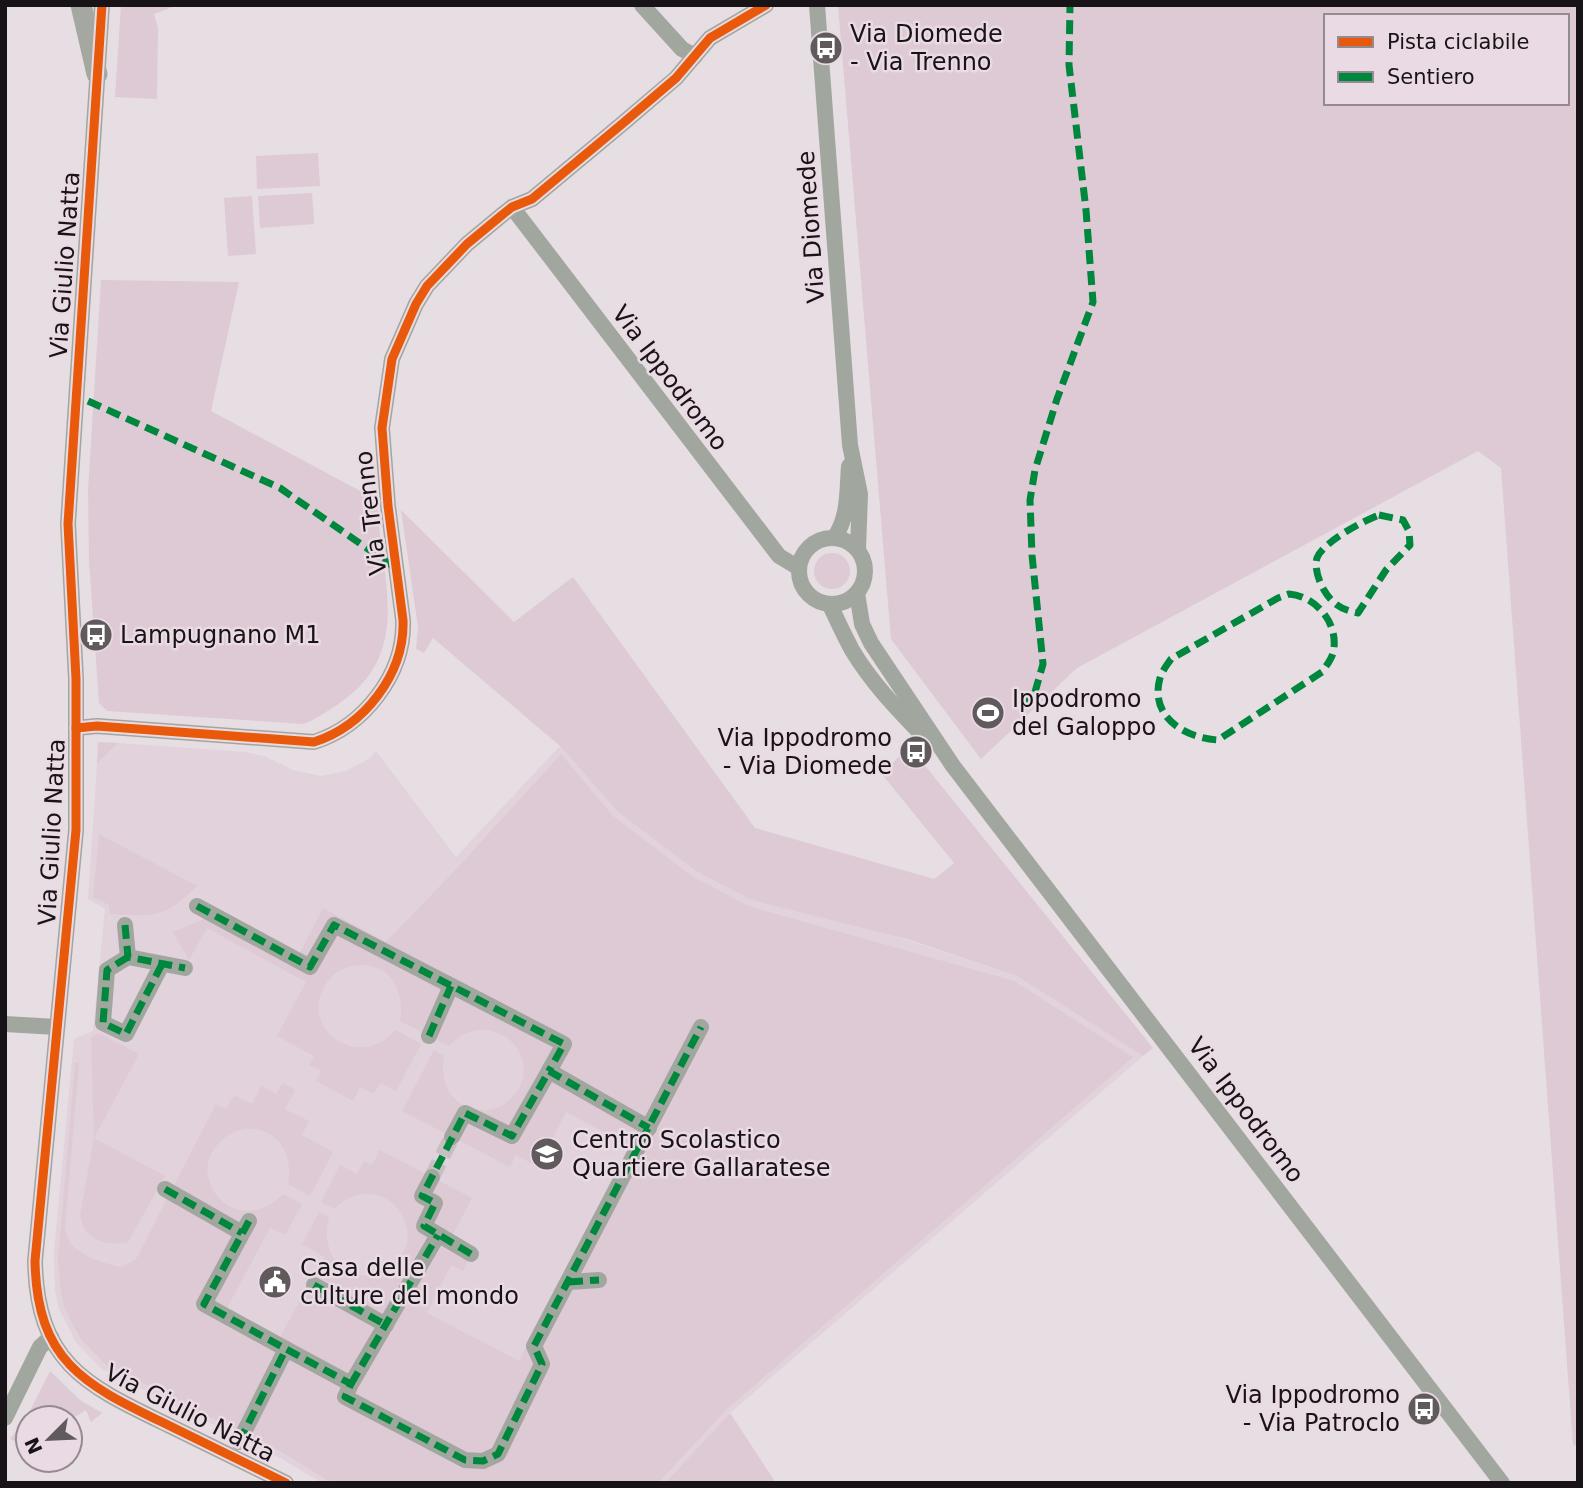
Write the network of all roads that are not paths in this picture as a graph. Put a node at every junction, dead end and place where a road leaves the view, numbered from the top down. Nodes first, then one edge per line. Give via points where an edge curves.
1 (81, 5) edge
2 (93, 5) edge
3 (102, 5) edge
4 (642, 5) edge
5 (766, 5) edge
6 (817, 5) edge
7 (98, 44) junction
8 (695, 56) junction
9 (97, 74) junction
10 (512, 207) junction
11 (850, 445) junction
12 (834, 538) junction
13 (858, 550) junction
14 (799, 568) junction
15 (858, 593) junction
16 (830, 605) junction
17 (76, 728) junction
18 (953, 766) junction
19 (197, 906) dead end
20 (125, 925) dead end
21 (128, 957) junction
22 (162, 964) junction
23 (185, 968) dead end
24 (452, 986) junction
25 (5, 1024) edge
26 (57, 1027) junction
27 (701, 1027) dead end
28 (429, 1035) dead end
29 (549, 1071) junction
30 (649, 1128) junction
31 (452, 1137) tunnel mouth
32 (432, 1177) tunnel mouth
33 (165, 1189) dead end
34 (438, 1235) junction
35 (471, 1254) dead end
36 (599, 1280) dead end
37 (569, 1282) junction
38 (314, 1285) dead end
39 (386, 1325) junction
40 (51, 1337) junction
41 (286, 1349) junction
42 (351, 1384) junction
43 (5, 1418) edge
44 (239, 1442) dead end
45 (286, 1483) edge
46 (1502, 1483) edge

1 - 9 main road
2 - 7 street, Via Giulio Natta
3 - 7 street, Via Giulio Natta
4 - 8 street
5 - 8 street, Via Trenno via 710,38
6 - 11 street, Via Diomede
7 - 9 street, Via Giulio Natta
8 - 10 street, Via Trenno via 676,78 532,199
9 - 17 street, Via Giulio Natta via 68,524
10 - 14 street, Via Ippodromo via 779,556
10 - 17 street, Via Trenno via 467,244 427,286 392,359 381,438 404,628 398,656 379,695 355,719 314,742
11 - 12 street, Via Diomede via 845,517
11 - 13 street, Via Diomede via 860,494
12 - 13 street
12 - 14 street via 810,546
13 - 15 street via 866,571
14 - 16 street via 806,591
15 - 16 street
15 - 18 street, Via Ippodromo via 858,611 870,643
16 - 18 street, Via Ippodromo via 852,649 888,699
17 - 26 street, Via Giulio Natta via 76,830
18 - 46 street, Via Ippodromo
19 - 24 street via 310,967 334,925
20 - 21 street
21 - 22 street
21 - 22 street via 107,970 103,1023 126,1034
22 - 23 street
24 - 28 street
24 - 29 street via 564,1044
25 - 26 street
26 - 40 street, Via Giulio Natta via 35,1261 40,1305
27 - 30 street
29 - 30 street
29 - 31 street via 512,1136 465,1113
30 - 37 street
32 - 34 street via 422,1196 435,1203 424,1226
33 - 41 street via 246,1227 204,1304
34 - 35 street
34 - 39 street
36 - 37 street
37 - 42 street via 534,1346 542,1364 498,1454 483,1461 465,1460 345,1398
38 - 39 street
39 - 42 street
40 - 43 street via 40,1347
40 - 45 street, Via Giulio Natta via 76,1372 101,1392
41 - 42 street
41 - 44 street

